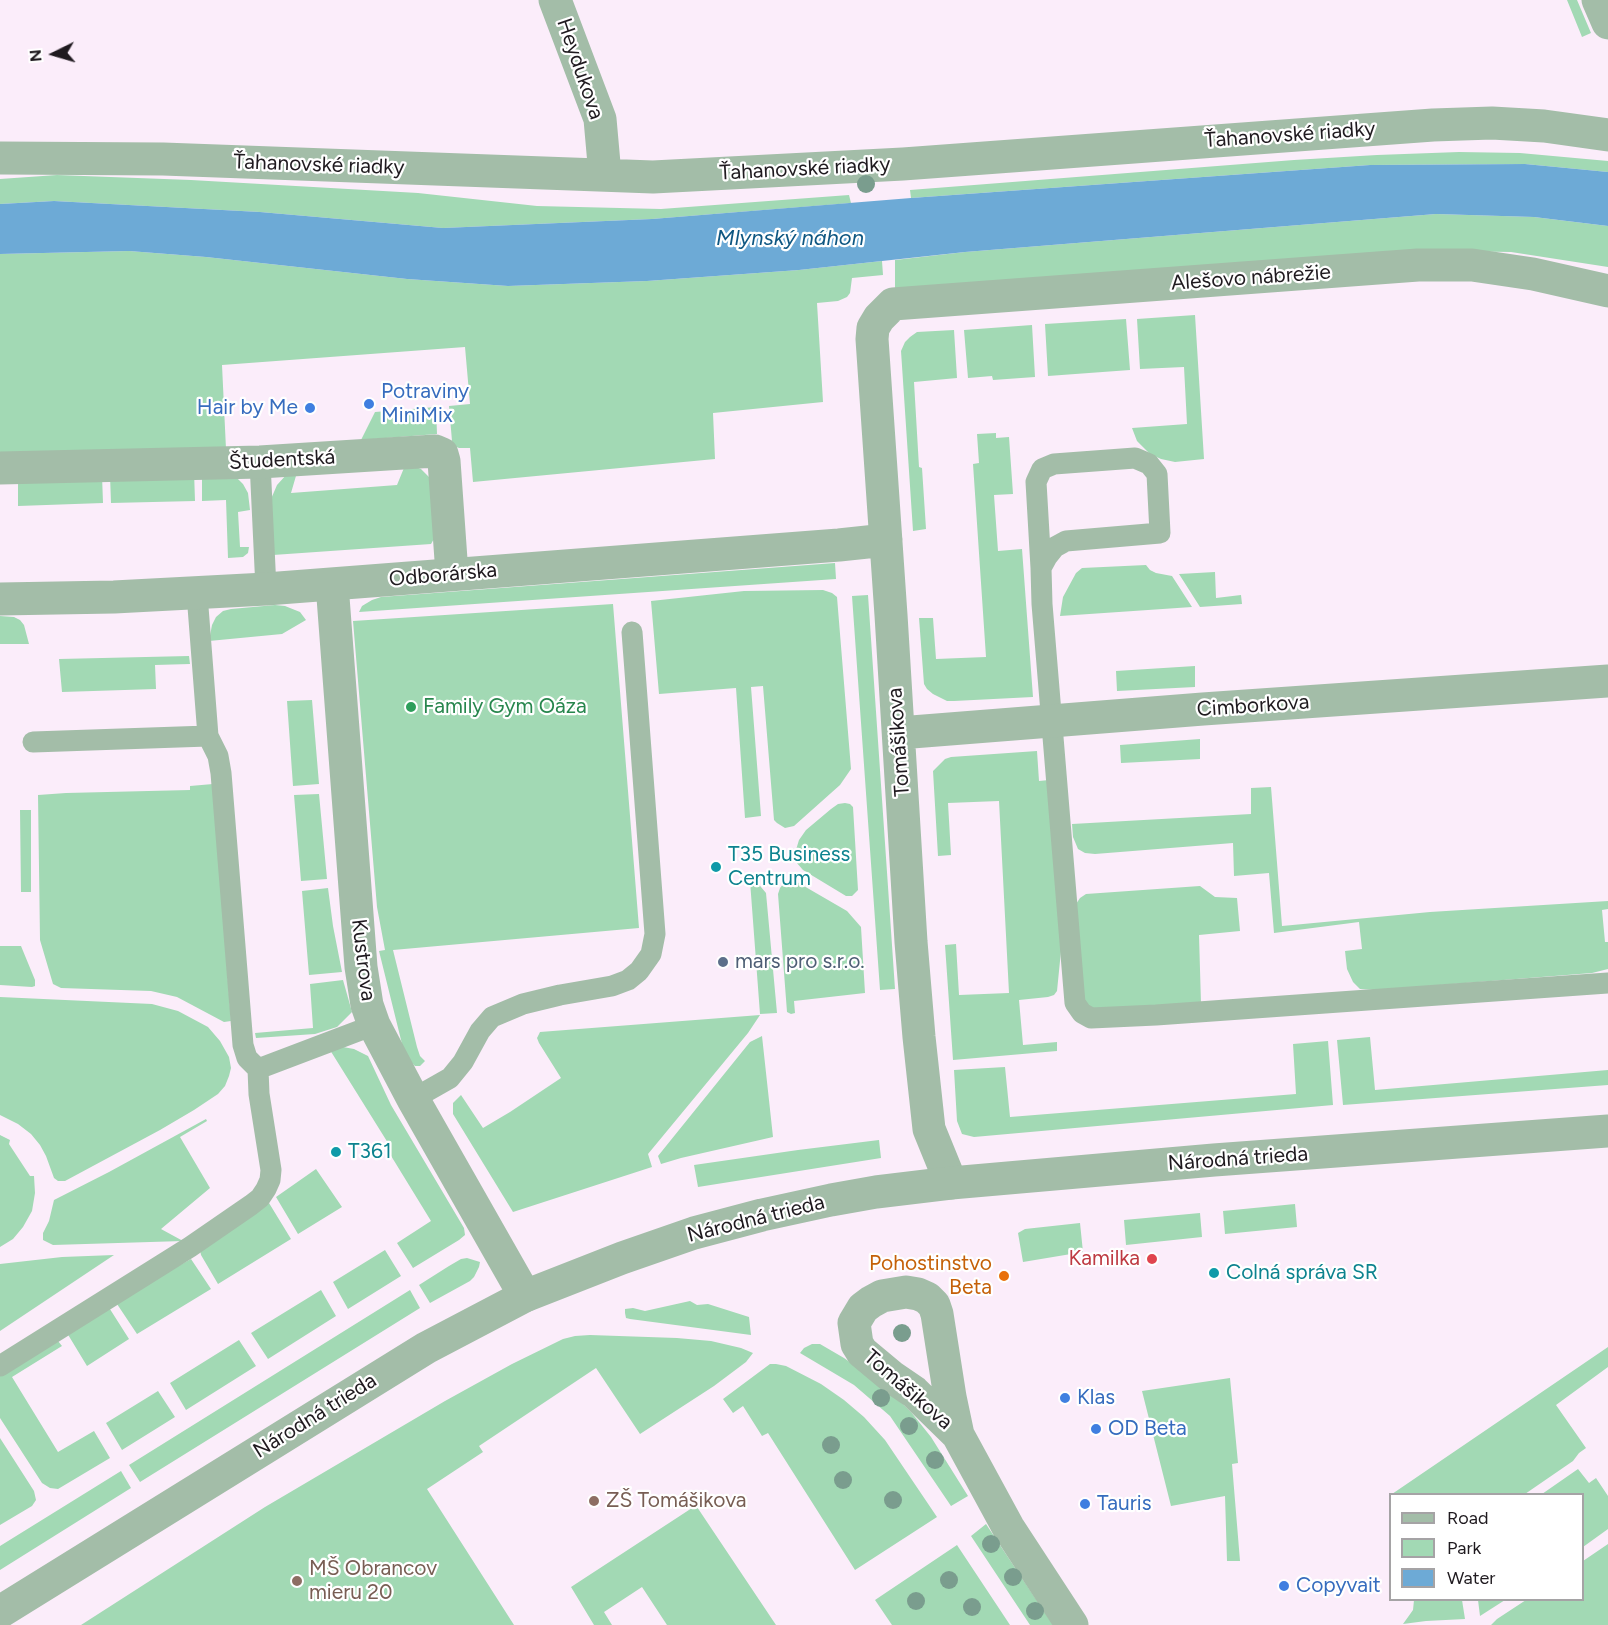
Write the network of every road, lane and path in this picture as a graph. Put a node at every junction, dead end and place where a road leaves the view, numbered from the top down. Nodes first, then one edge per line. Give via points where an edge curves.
1 (555, 0) edge
2 (1598, 0) edge
3 (1608, 23) edge
4 (1608, 135) edge
5 (0, 158) edge
6 (604, 175) junction
7 (1608, 291) edge
8 (893, 304) joint
9 (260, 462) junction
10 (0, 468) edge
11 (886, 540) junction
12 (1041, 568) junction
13 (452, 574) junction
14 (332, 584) junction
15 (266, 589) junction
16 (196, 594) junction
17 (0, 599) edge
18 (632, 632) dead end
19 (1608, 681) edge
20 (1052, 720) junction
21 (899, 733) junction
22 (208, 736) junction
23 (33, 742) dead end
24 (1608, 983) edge
25 (374, 1025) junction
26 (258, 1069) junction
27 (414, 1099) junction
28 (1608, 1131) edge
29 (951, 1183) junction
30 (525, 1296) junction
31 (0, 1366) edge
32 (958, 1435) dead end
33 (0, 1612) edge
34 (1072, 1625) edge

1 - 6 street, Heydukova via 600,119
2 - 3 street
4 - 6 street, Ťahanovské riadky via 1492,123 1433,125 903,164 653,177
5 - 6 street, Ťahanovské riadky via 163,159
7 - 8 street, Alešovo nábrežie via 1472,265 1418,265
8 - 11 street, Tomášikova via 879,318 872,339
9 - 10 street, Študentská
9 - 13 street, Študentská via 428,451 442,454
9 - 15 lane
11 - 13 street, Odborárska
11 - 21 street, Tomášikova
12 - 12 lane via 1055,547 1066,541 1160,533 1156,474 1149,464 1136,458 1054,464 1042,469 1036,482
12 - 20 lane
13 - 14 street, Odborárska
14 - 15 street, Odborárska
14 - 25 street, Kustrova via 361,967
15 - 16 street, Odborárska
16 - 17 street, Odborárska
16 - 22 lane
18 - 27 lane via 655,934 651,954 628,980 523,1004 492,1017 450,1078
19 - 20 street, Cimborkova
20 - 21 street, Cimborkova
20 - 24 lane via 1075,1003 1091,1018
21 - 29 street, Tomášikova via 912,954 929,1129
22 - 23 lane
22 - 26 lane via 221,773 243,1045 247,1058
25 - 26 lane
25 - 27 street, Kustrova
26 - 31 lane via 271,1170 267,1189 260,1198 190,1247
27 - 30 street, Kustrova
28 - 29 street, Národná trieda
29 - 30 street, Národná trieda via 831,1200 717,1226
30 - 33 street, Národná trieda via 397,1366
32 - 34 street, Tomášikova via 1008,1527

